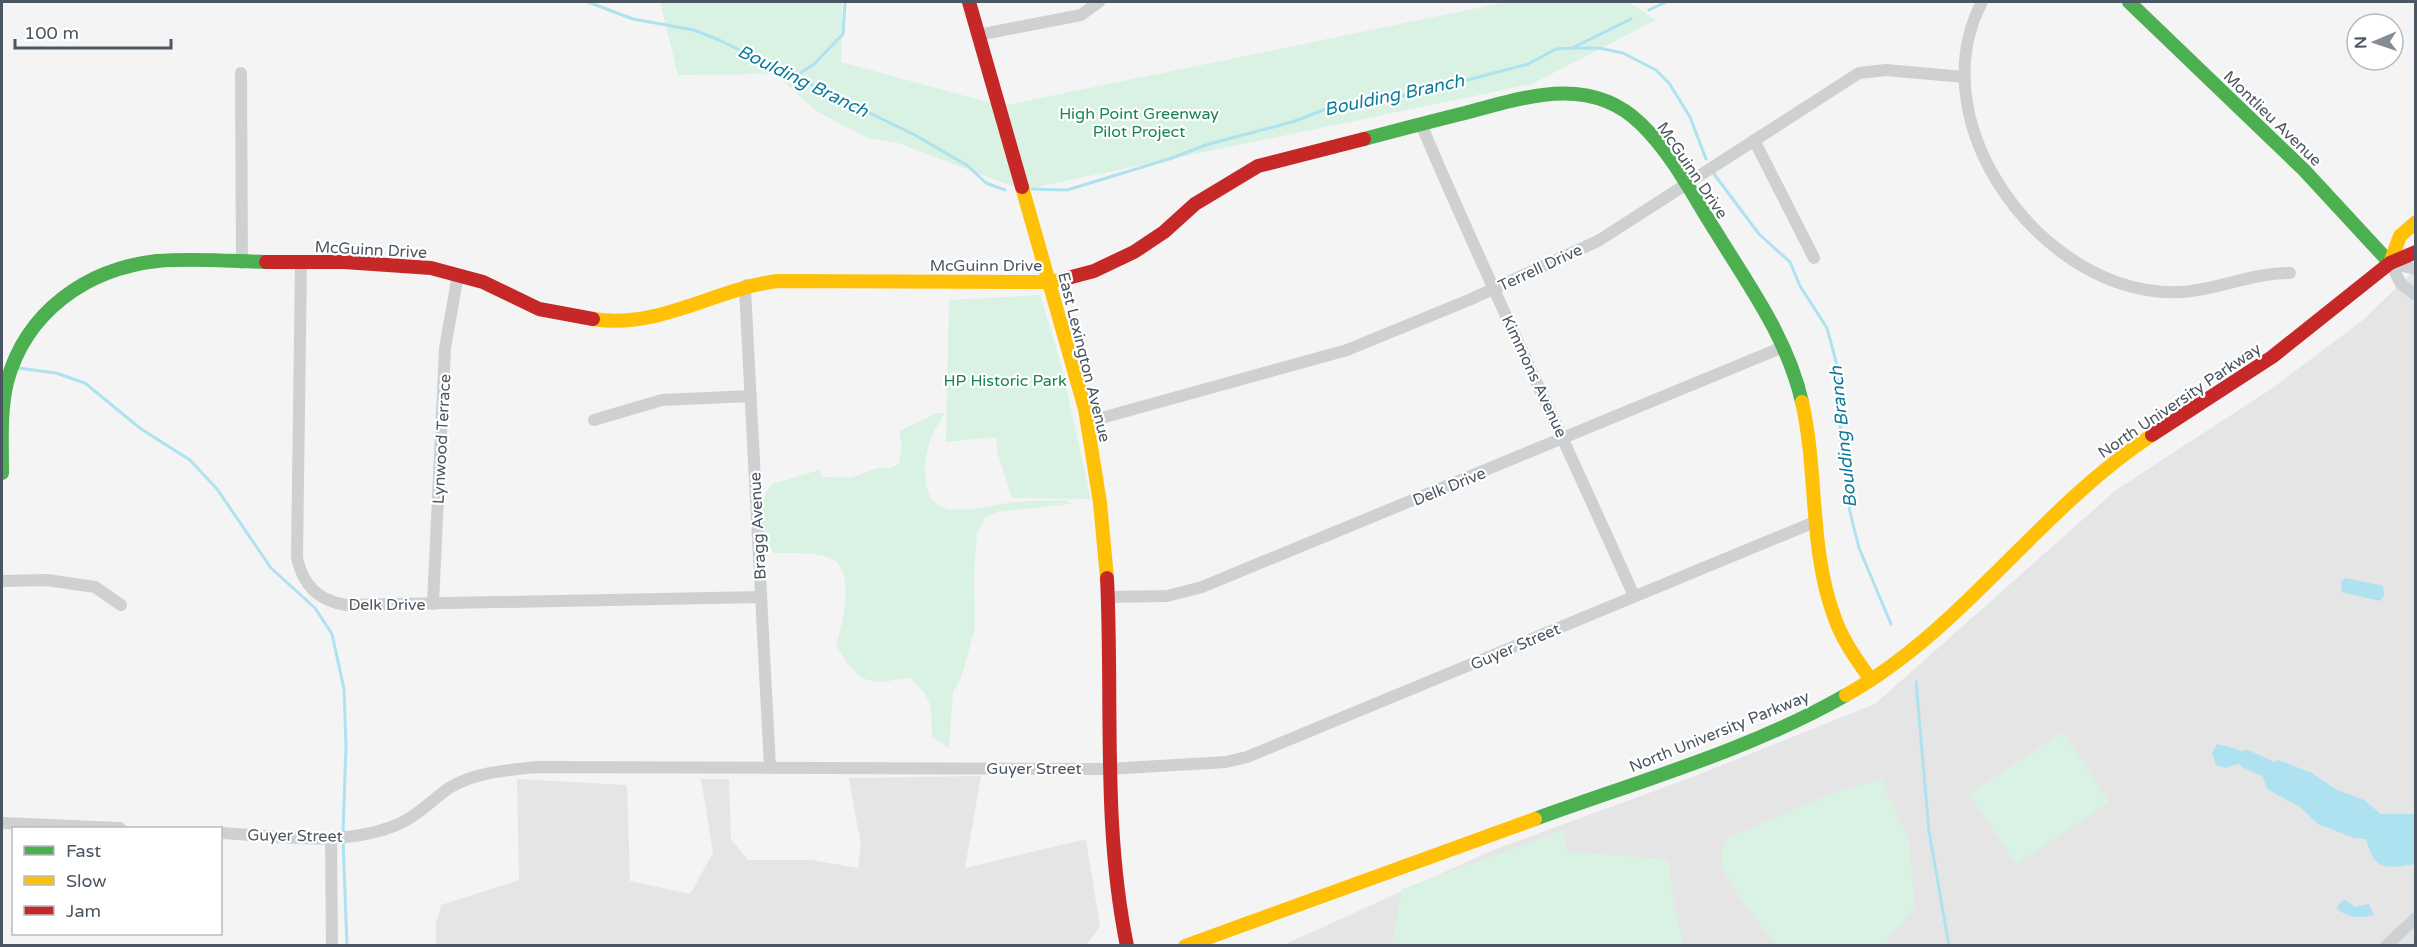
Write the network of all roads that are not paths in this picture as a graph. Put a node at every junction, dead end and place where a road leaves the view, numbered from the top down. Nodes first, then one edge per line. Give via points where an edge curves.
1 (969, 2) edge
2 (1099, 2) edge
3 (1982, 2) edge
4 (2129, 2) edge
5 (978, 35) junction
6 (242, 73) dead end
7 (1964, 77) junction
8 (1421, 124) junction
9 (1754, 140) junction
10 (1686, 184) junction
11 (2415, 222) edge
12 (2415, 252) edge
13 (1814, 258) dead end
14 (301, 262) junction
15 (2390, 262) junction
16 (242, 263) junction
17 (2415, 269) edge
18 (2290, 273) dead end
19 (458, 275) junction
20 (1049, 282) junction
21 (747, 285) junction
22 (1494, 288) junction
23 (2415, 295) edge
24 (1783, 347) junction
25 (751, 396) junction
26 (594, 420) dead end
27 (1087, 422) junction
28 (1564, 439) junction
29 (2, 473) edge
30 (1817, 521) junction
31 (2, 581) edge
32 (1635, 596) junction
33 (761, 597) junction
34 (1108, 597) junction
35 (433, 604) junction
36 (121, 605) dead end
37 (1871, 680) junction
38 (770, 767) junction
39 (1108, 769) junction
40 (2, 823) edge
41 (96, 827) edge
42 (222, 833) edge
43 (332, 838) junction
44 (2414, 924) edge
45 (332, 945) edge
46 (1126, 945) edge
47 (1185, 945) edge
48 (2386, 945) edge

1 - 5 street, East Lexington Avenue
2 - 5 street via 1081,15
3 - 7 street via 1968,35
4 - 15 street, Montlieu Avenue via 2304,170
5 - 20 street, East Lexington Avenue
6 - 16 street
7 - 9 street, Terrell Drive via 1886,70 1859,73
7 - 18 street via 1975,133 2001,186 2045,238 2091,271 2116,282 2161,292 2218,288 2273,273
8 - 10 street, McGuinn Drive via 1541,93 1587,95 1615,105 1642,124
8 - 20 street, McGuinn Drive via 1258,166 1218,188 1161,235 1128,255 1082,277
8 - 22 street, Kimmons Avenue
9 - 10 street, Terrell Drive
9 - 13 street
10 - 22 street, Terrell Drive via 1598,241
10 - 24 street, McGuinn Drive
11 - 15 street, North University Parkway via 2400,236
12 - 15 street, North University Parkway
14 - 16 street, McGuinn Drive
14 - 19 street, McGuinn Drive via 431,268
14 - 35 street, Delk Drive via 297,558 300,572 314,592 335,604
15 - 17 street
15 - 23 street via 2401,284
15 - 37 street, North University Parkway via 2258,368 2132,448 2087,484 1955,613
16 - 29 street, McGuinn Drive via 131,264 101,273 66,293 33,328 8,379 3,408
19 - 21 street, McGuinn Drive via 483,282 539,309 601,320 668,313
19 - 35 street, Lynwood Terrace via 445,348
20 - 21 street, McGuinn Drive via 777,281
20 - 27 street, East Lexington Avenue
21 - 25 street, Bragg Avenue
22 - 27 street, Terrell Drive via 1347,350
22 - 28 street, Kimmons Avenue
24 - 28 street, Delk Drive
24 - 30 street, McGuinn Drive via 1805,418
25 - 26 street via 662,400
25 - 33 street, Bragg Avenue
27 - 34 street, East Lexington Avenue via 1099,490
28 - 32 street, Kimmons Avenue
28 - 34 street, Delk Drive via 1202,587 1167,596
30 - 32 street, Guyer Street
30 - 37 street, McGuinn Drive via 1830,606 1851,651
31 - 36 street via 47,580 95,586
32 - 39 street, Guyer Street via 1247,757 1226,762
33 - 35 street, Delk Drive
33 - 38 street, Bragg Avenue
34 - 39 street, East Lexington Avenue
37 - 47 street, North University Parkway via 1804,718 1723,752
38 - 39 street, Guyer Street
38 - 43 street, Guyer Street via 506,770 450,788 402,823 372,833
39 - 46 street, East Lexington Avenue via 1114,880
40 - 41 street
42 - 43 street, Guyer Street
43 - 45 street
44 - 48 street

